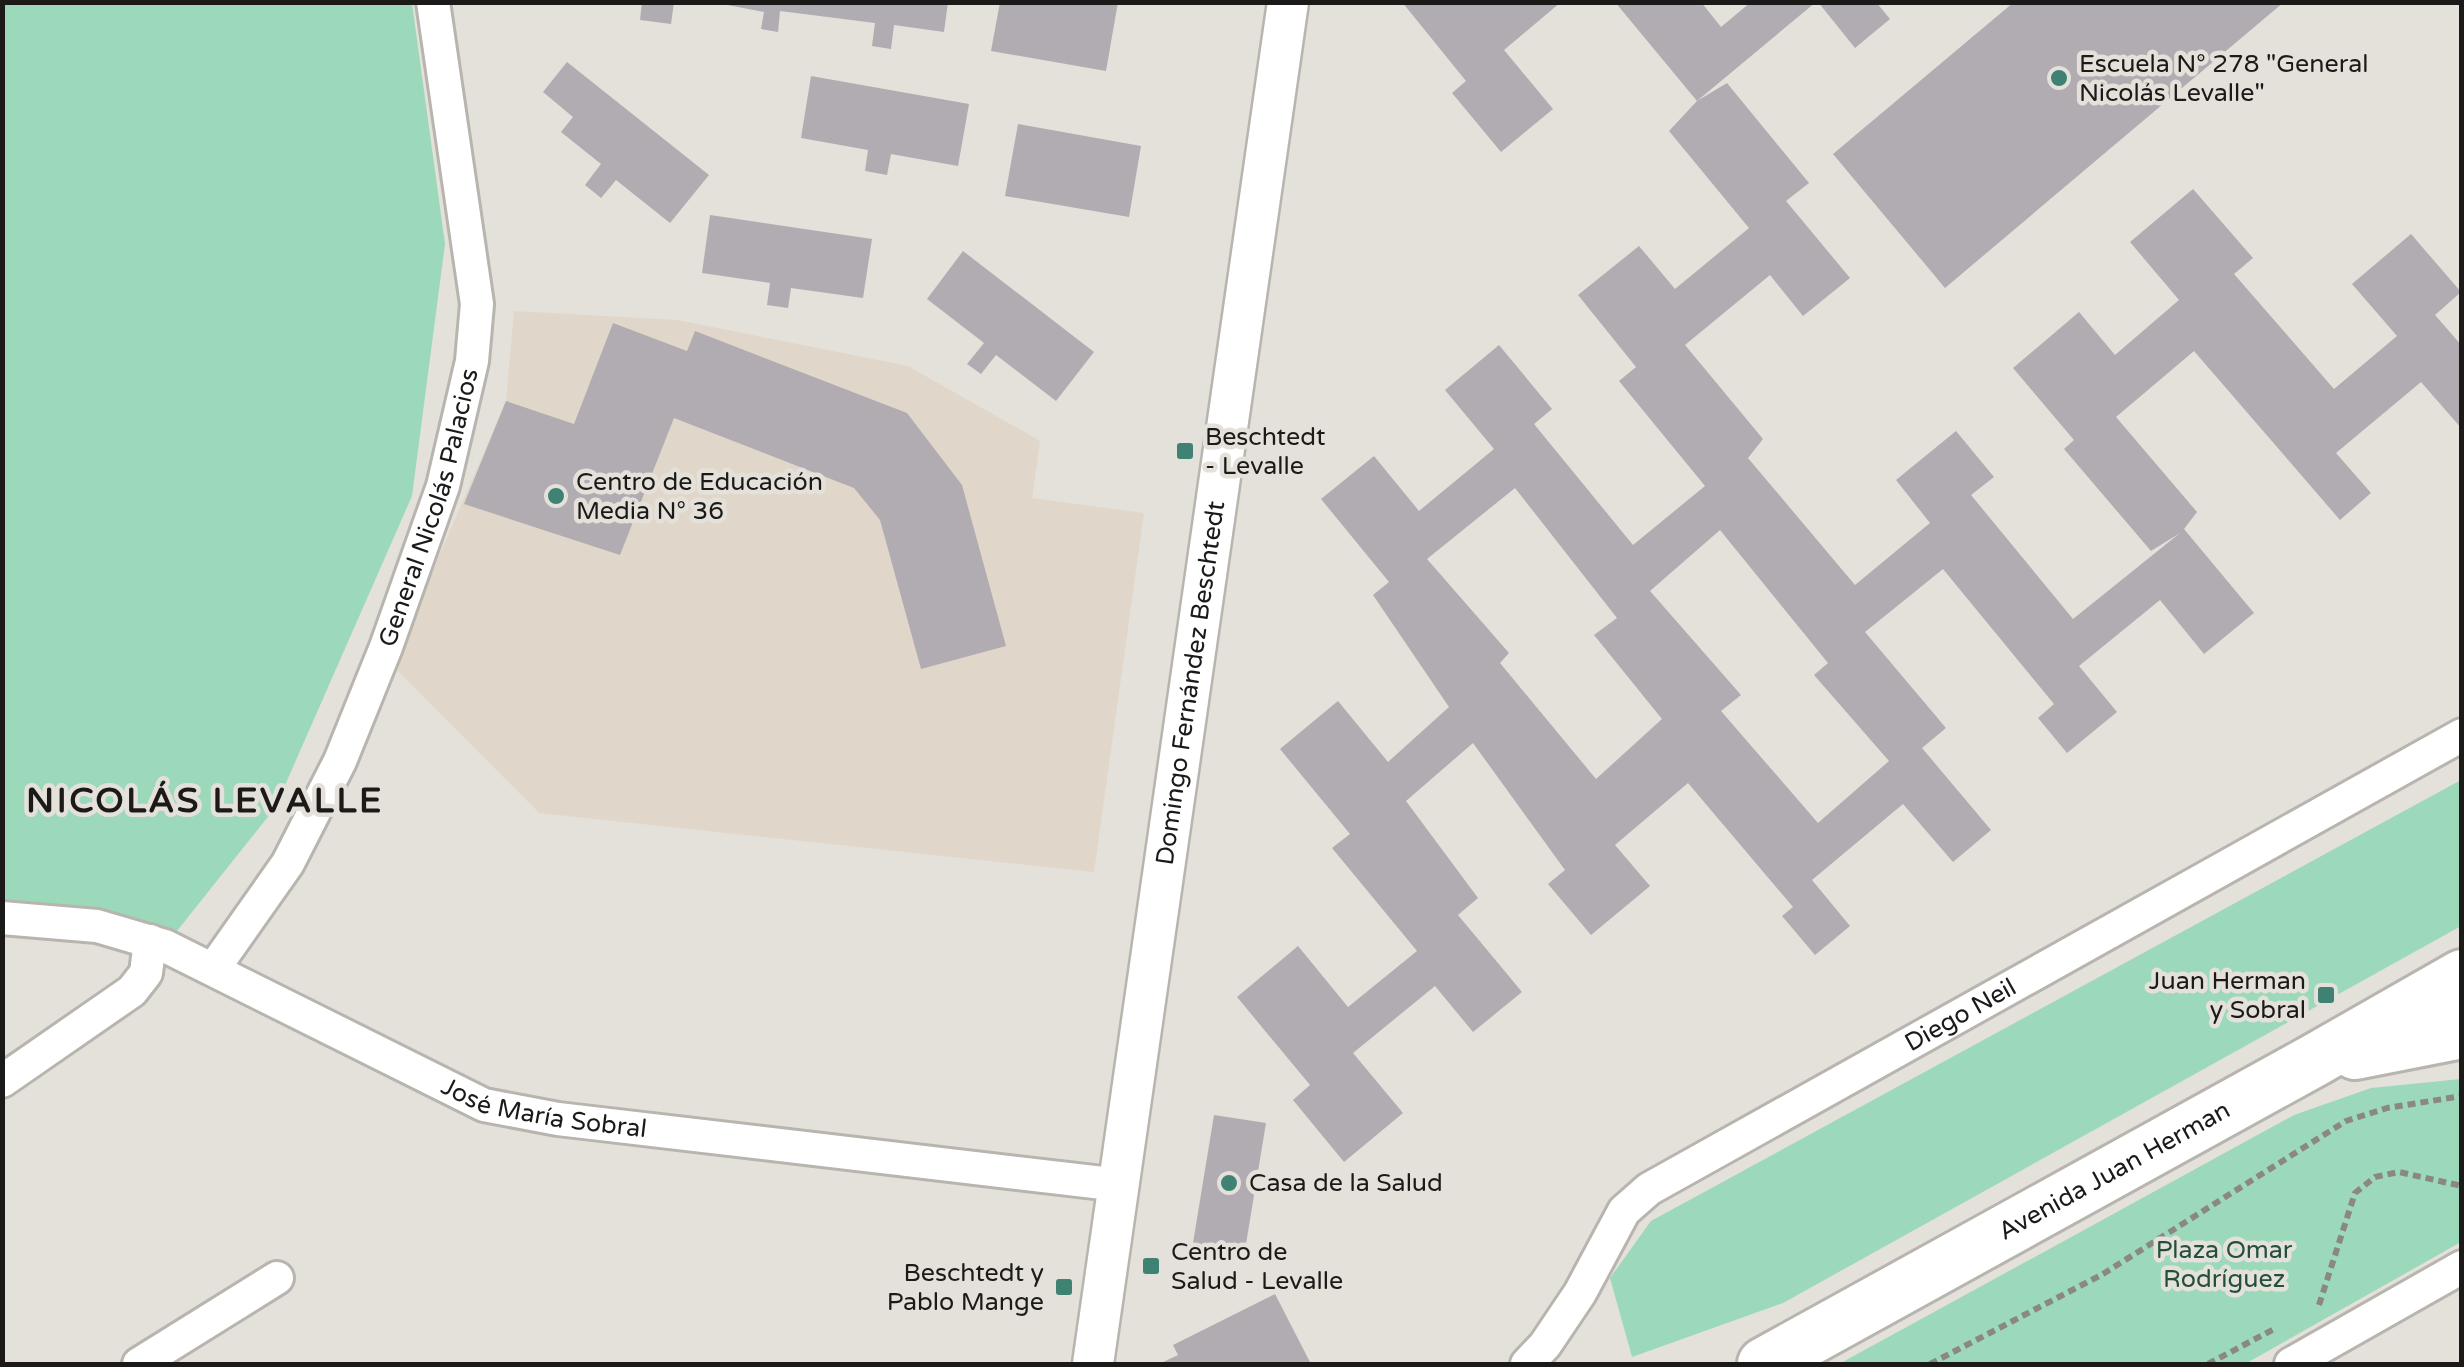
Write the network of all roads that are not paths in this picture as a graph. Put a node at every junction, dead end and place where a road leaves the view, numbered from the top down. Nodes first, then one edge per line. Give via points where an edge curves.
1 (433, 2) edge
2 (1288, 2) edge
3 (2462, 735) edge
4 (2, 918) edge
5 (150, 941) junction
6 (214, 968) junction
7 (2462, 976) edge
8 (2462, 1032) edge
9 (2314, 1060) junction
10 (2, 1081) edge
11 (1120, 1185) junction
12 (2462, 1267) edge
13 (276, 1278) dead end
14 (139, 1364) edge
15 (1094, 1364) edge
16 (1527, 1364) edge
17 (1764, 1364) edge
18 (2291, 1364) edge

1 - 6 street, General Nicolás Palacios via 477,304 472,361 442,486 340,761 288,863
2 - 11 street, Domingo Fernández Beschtedt
3 - 16 street, Diego Neil via 1649,1189 1624,1211 1580,1293
4 - 5 street, José María Sobral via 98,926
5 - 6 street, José María Sobral
5 - 10 street via 146,973 132,991
6 - 11 street, José María Sobral via 484,1105
7 - 9 main road, Avenida Juan Herman
8 - 9 main road
9 - 17 main road, Avenida Juan Herman
11 - 15 street, Domingo Fernández Beschtedt
12 - 18 street
13 - 14 street

